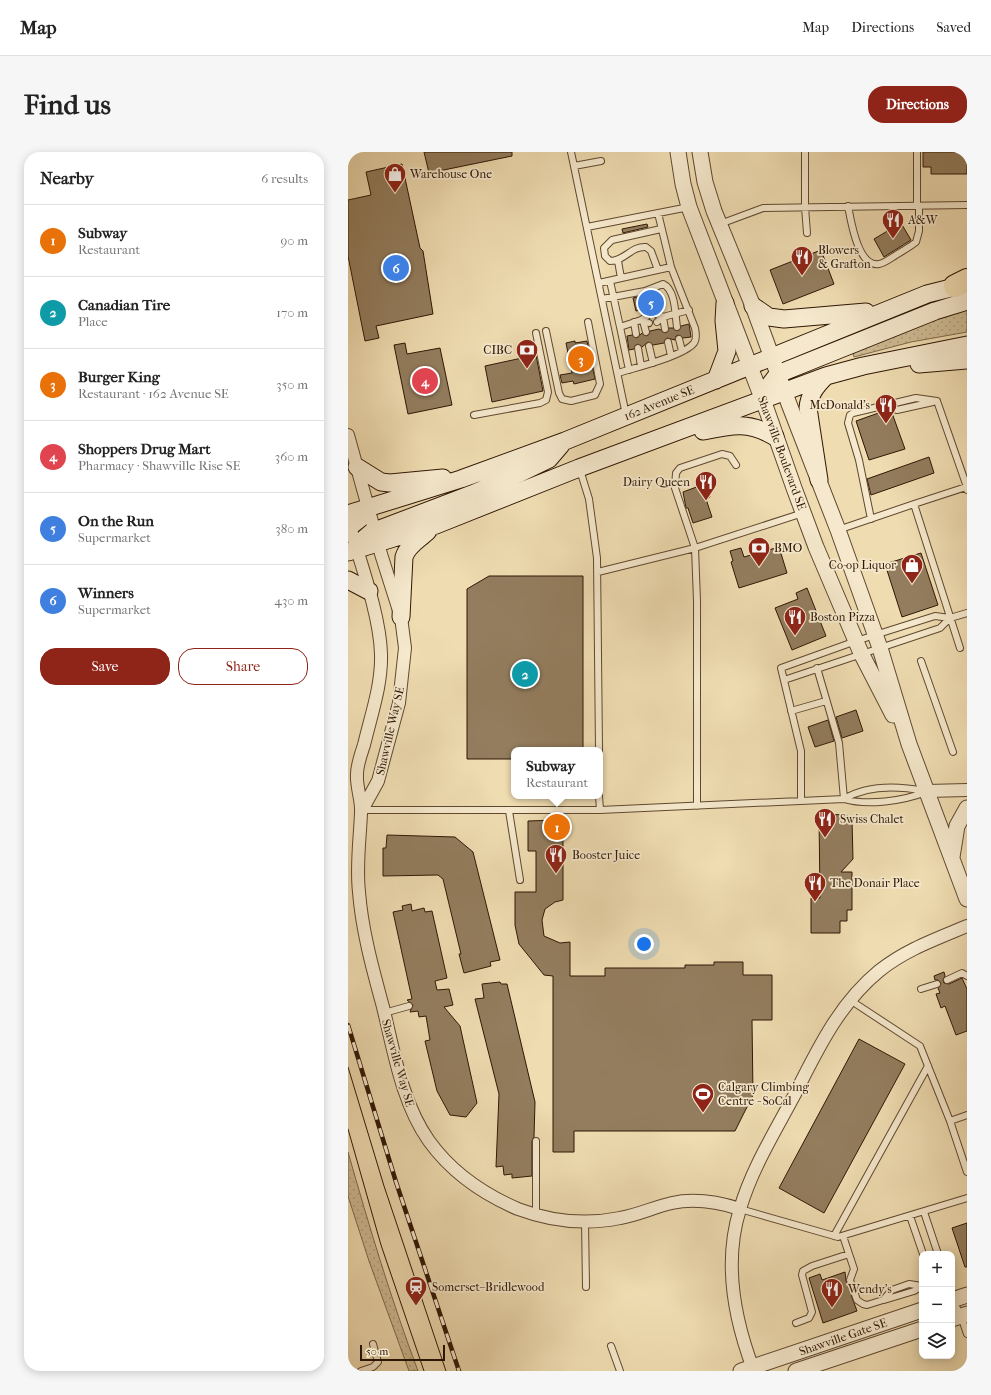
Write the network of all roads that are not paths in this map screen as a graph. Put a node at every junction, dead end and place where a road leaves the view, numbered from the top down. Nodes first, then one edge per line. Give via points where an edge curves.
1 (571, 152) edge
2 (678, 152) edge
3 (700, 152) edge
4 (805, 152) edge
5 (918, 152) edge
6 (601, 161) dead end
7 (574, 166) junction
8 (967, 205) edge
9 (848, 206) junction
10 (918, 206) junction
11 (689, 207) junction
12 (805, 207) junction
13 (658, 213) junction
14 (719, 224) junction
15 (587, 227) junction
16 (661, 229) junction
17 (807, 233) dead end
18 (618, 261) junction
19 (671, 267) junction
20 (658, 270) junction
21 (621, 278) junction
22 (610, 281) junction
23 (599, 283) junction
24 (964, 288) edge
25 (613, 296) junction
26 (602, 299) junction
27 (725, 303) junction
28 (753, 306) junction
29 (890, 309) junction
30 (689, 310) junction
31 (675, 313) junction
32 (656, 314) dead end
33 (663, 317) junction
34 (588, 322) dead end
35 (634, 322) junction
36 (657, 322) dead end
37 (620, 327) junction
38 (677, 327) dead end
39 (665, 329) dead end
40 (546, 331) dead end
41 (646, 332) dead end
42 (536, 333) dead end
43 (636, 334) dead end
44 (679, 339) dead end
45 (668, 342) dead end
46 (967, 345) edge
47 (649, 346) dead end
48 (638, 348) dead end
49 (682, 351) junction
50 (671, 356) junction
51 (771, 357) junction
52 (899, 360) junction
53 (967, 360) edge
54 (652, 363) junction
55 (641, 366) junction
56 (750, 366) junction
57 (629, 370) junction
58 (618, 374) junction
59 (778, 374) junction
60 (826, 376) junction
61 (716, 380) junction
62 (784, 392) junction
63 (763, 400) junction
64 (474, 414) dead end
65 (627, 417) junction
66 (348, 435) edge
67 (775, 437) junction
68 (565, 440) junction
69 (650, 442) junction
70 (736, 465) dead end
71 (357, 467) junction
72 (579, 468) junction
73 (461, 479) junction
74 (819, 480) junction
75 (967, 488) edge
76 (914, 504) junction
77 (368, 508) junction
78 (803, 513) junction
79 (871, 519) junction
80 (348, 522) edge
81 (436, 525) junction
82 (838, 530) junction
83 (376, 537) junction
84 (695, 548) junction
85 (352, 551) edge
86 (598, 572) junction
87 (348, 580) edge
88 (369, 591) junction
89 (967, 613) edge
90 (401, 617) junction
91 (950, 618) junction
92 (878, 642) junction
93 (858, 647) junction
94 (960, 648) dead end
95 (921, 661) dead end
96 (817, 668) junction
97 (784, 680) junction
98 (826, 701) junction
99 (791, 711) junction
100 (909, 744) junction
101 (599, 747) edge
102 (953, 752) dead end
103 (967, 790) edge
104 (927, 791) junction
105 (599, 799) edge
106 (844, 799) junction
107 (801, 800) junction
108 (697, 806) junction
109 (967, 808) edge
110 (362, 810) junction
111 (600, 810) junction
112 (509, 811) junction
113 (952, 860) junction
114 (520, 880) dead end
115 (967, 899) edge
116 (967, 926) edge
117 (967, 976) edge
118 (946, 980) dead end
119 (937, 984) dead end
120 (921, 989) dead end
121 (850, 1000) junction
122 (409, 1006) dead end
123 (384, 1013) junction
124 (928, 1066) junction
125 (967, 1115) edge
126 (950, 1121) junction
127 (536, 1141) dead end
128 (967, 1172) edge
129 (967, 1198) edge
130 (740, 1209) junction
131 (924, 1212) junction
132 (536, 1215) junction
133 (910, 1216) junction
134 (585, 1221) junction
135 (834, 1236) junction
136 (843, 1236) junction
137 (922, 1251) edge
138 (937, 1251) edge
139 (849, 1254) junction
140 (919, 1286) edge
141 (586, 1287) dead end
142 (967, 1295) edge
143 (955, 1299) edge
144 (955, 1306) edge
145 (919, 1311) edge
146 (960, 1316) edge
147 (796, 1323) dead end
148 (919, 1330) edge
149 (967, 1334) edge
150 (373, 1344) dead end
151 (611, 1346) dead end
152 (749, 1370) edge
153 (361, 1371) edge
154 (620, 1371) edge
155 (796, 1371) edge

1 - 7 lane
2 - 11 street, Shawville Boulevard SE
3 - 14 street, Shawville Boulevard SE via 705,182
4 - 12 lane
5 - 10 lane
6 - 7 lane
7 - 15 lane
8 - 10 lane
9 - 10 lane
9 - 10 lane via 861,252 868,261 876,264 916,242 919,230
9 - 12 lane
11 - 13 lane
11 - 27 street, Shawville Boulevard SE
12 - 14 lane via 763,208
12 - 17 lane
13 - 15 lane
13 - 16 lane
14 - 28 street, Shawville Boulevard SE
15 - 23 lane
16 - 18 lane via 607,243 604,252 607,260
16 - 19 lane
18 - 20 lane via 632,249 646,247 651,250
18 - 21 lane
19 - 20 lane
19 - 30 lane
20 - 21 lane
21 - 22 lane
22 - 23 lane
22 - 25 lane
23 - 26 lane
24 - 29 main road, 162 Avenue SE via 927,294
24 - 59 main road via 935,311
25 - 26 lane
25 - 31 lane via 663,284 669,289
25 - 37 lane
26 - 58 lane
27 - 56 street, Shawville Boulevard SE
27 - 61 main road via 727,351
28 - 29 main road via 770,317 784,319
28 - 51 street, Shawville Boulevard SE
29 - 51 main road, 162 Avenue SE
30 - 31 lane
30 - 49 lane via 696,336 694,343
31 - 33 lane
31 - 38 lane
32 - 33 lane
33 - 36 lane
33 - 39 lane
34 - 40 lane via 600,384 595,395 571,401 562,400 559,393
35 - 37 lane
35 - 41 lane via 645,320
35 - 43 lane
37 - 57 lane
42 - 64 lane via 548,392 546,400
44 - 49 lane
45 - 50 lane
46 - 52 main road
47 - 54 lane
48 - 55 lane
49 - 50 lane
50 - 54 lane
51 - 56 main road, 162 Avenue SE
51 - 59 street, Shawville Boulevard SE
52 - 53 main road via 923,365
52 - 60 main road
54 - 55 lane
55 - 57 lane
56 - 61 main road, 162 Avenue SE
56 - 63 street, Shawville Boulevard SE
57 - 58 lane
58 - 65 lane
59 - 62 street, Shawville Boulevard SE
59 - 63 main road via 765,391
60 - 62 main road
60 - 74 main road via 815,388 808,408
61 - 65 main road, 162 Avenue SE
62 - 63 main road
62 - 74 street, Shawville Boulevard SE
63 - 67 street, Shawville Boulevard SE
63 - 69 main road
65 - 68 main road, 162 Avenue SE
66 - 71 street, Shawville Way SE
67 - 69 main road via 763,429 748,425
67 - 78 street, Shawville Boulevard SE
68 - 73 main road, 162 Avenue SE
68 - 83 main road via 549,459
69 - 72 main road
70 - 84 lane via 730,456 722,454 680,468 676,473 675,488
71 - 73 main road via 381,482
71 - 77 street, Shawville Way SE
72 - 81 main road
72 - 86 lane via 592,514
73 - 77 main road, 162 Avenue SE
74 - 82 street, Shawville Boulevard SE
75 - 76 lane
75 - 79 lane via 937,401 916,398 853,413 848,423 859,460
76 - 79 lane
76 - 91 lane
77 - 80 main road via 362,517
77 - 83 street, Shawville Way SE
78 - 84 lane
78 - 93 street, Shawville Boulevard SE
79 - 82 lane
80 - 85 street, Shawville Way SE
81 - 83 main road
81 - 90 main road via 406,551 402,566
82 - 92 street, Shawville Boulevard SE
83 - 85 main road via 365,538
83 - 90 street, Shawville Way SE
84 - 86 lane
84 - 108 lane
85 - 88 street, Shawville Way SE
86 - 101 lane
87 - 88 main road
88 - 110 street, Shawville Way SE via 379,632 381,654 375,702 356,775
89 - 91 lane
90 - 110 street, Shawville Way SE via 405,648 399,703 378,781
91 - 92 lane via 940,628
91 - 92 lane via 936,616
91 - 94 lane
92 - 93 lane
92 - 93 lane
92 - 100 street, Shawville Boulevard SE
93 - 96 lane
93 - 97 lane via 781,668
93 - 100 street, Shawville Boulevard SE
95 - 102 lane
96 - 97 lane
96 - 98 lane
97 - 99 lane
98 - 99 lane
98 - 106 lane via 839,743
99 - 107 lane via 801,751
100 - 104 street, Shawville Boulevard SE
103 - 104 street
104 - 106 lane via 909,798 856,803
104 - 106 lane via 903,787 856,792
104 - 113 street, Shawville Boulevard SE
105 - 111 lane
106 - 107 lane
107 - 108 lane
108 - 111 lane
109 - 113 street via 957,826
110 - 112 lane
110 - 123 street, Shawville Way SE via 358,850 358,892
111 - 112 lane
112 - 114 lane
113 - 115 street, Shawville Boulevard SE
116 - 121 street via 929,941 892,961 865,983
117 - 118 lane via 962,973
119 - 120 lane
121 - 124 lane via 920,1046
121 - 130 street via 820,1044 769,1142
122 - 123 lane
123 - 132 street, Shawville Way SE via 411,1109 430,1143 453,1169 476,1187
124 - 126 lane
124 - 135 lane
125 - 126 lane
126 - 128 lane
127 - 132 lane
129 - 131 lane
130 - 134 street, Shawville Way SE via 720,1203 673,1202 620,1218
130 - 135 lane
130 - 152 street via 732,1251 731,1284
131 - 133 lane
131 - 138 lane
132 - 134 street, Shawville Way SE via 552,1219
133 - 136 lane
133 - 137 lane
134 - 141 lane
135 - 136 lane
136 - 139 lane
139 - 140 lane via 854,1268 850,1280 857,1300 867,1305 883,1300 892,1290 908,1284
139 - 147 lane via 803,1271 812,1312 809,1318
142 - 143 street
144 - 146 lane
145 - 152 street, Shawville Gate SE
146 - 149 lane
148 - 155 street, Shawville Gate SE
150 - 153 lane via 378,1362 373,1367
151 - 154 lane

